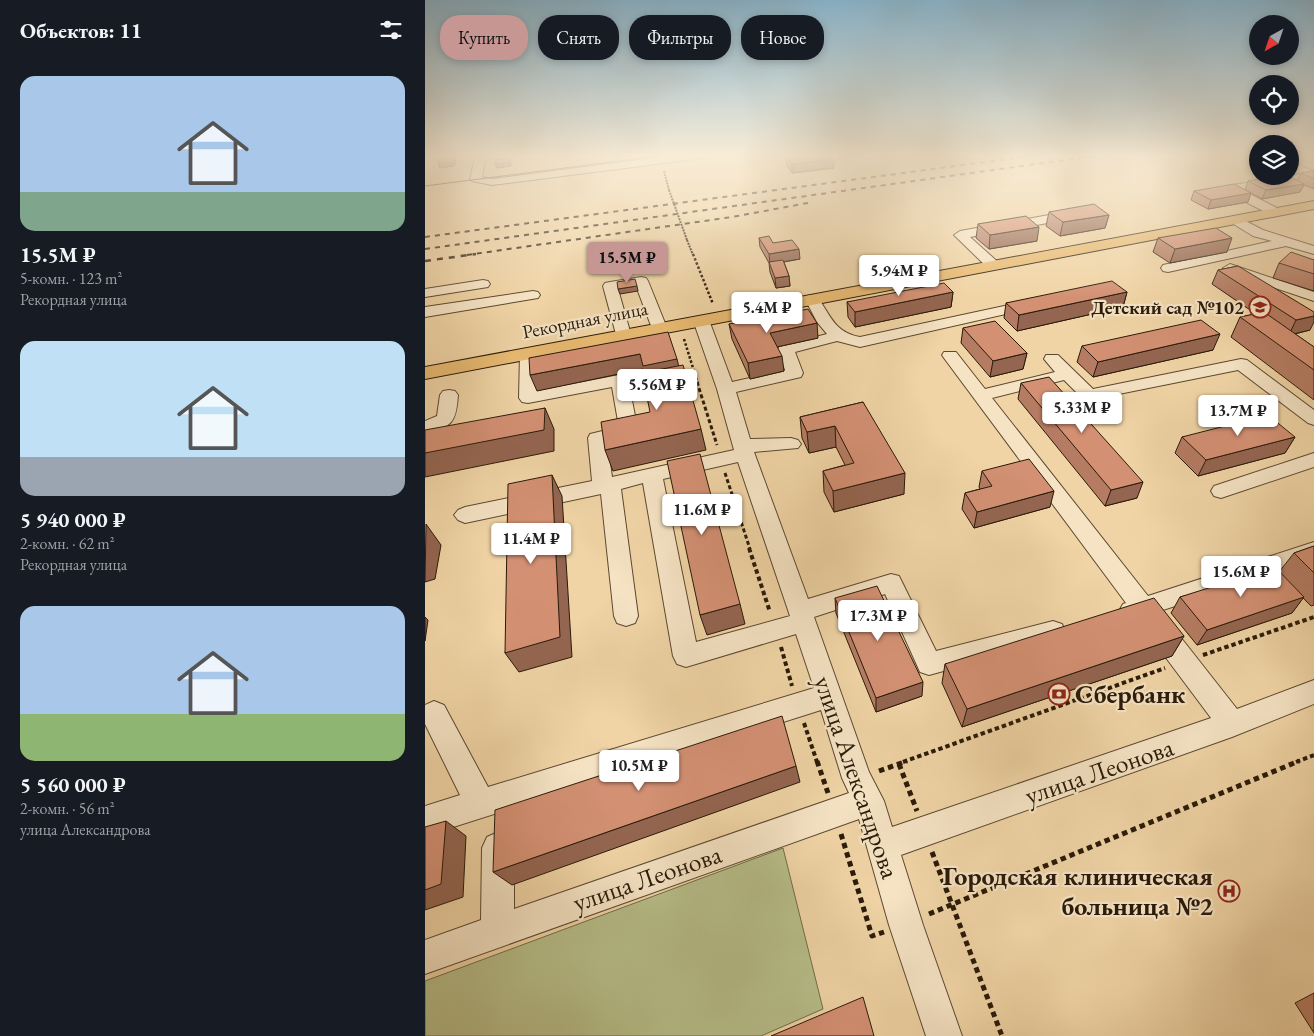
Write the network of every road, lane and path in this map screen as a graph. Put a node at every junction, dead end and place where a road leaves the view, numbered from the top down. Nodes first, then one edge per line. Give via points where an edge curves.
1 (673, 202) edge
2 (1257, 202) edge
3 (1314, 205) edge
4 (1275, 212) junction
5 (1060, 217) edge
6 (1236, 220) junction
7 (1286, 242) junction
8 (1314, 250) edge
9 (691, 251) dead end
10 (1206, 260) junction
11 (994, 266) junction
12 (1168, 268) dead end
13 (483, 284) dead end
14 (425, 293) edge
15 (533, 295) dead end
16 (1314, 297) edge
17 (812, 299) junction
18 (1043, 302) edge
19 (425, 312) edge
20 (701, 320) junction
21 (659, 328) junction
22 (623, 335) junction
23 (838, 336) junction
24 (528, 353) junction
25 (950, 355) dead end
26 (1052, 359) dead end
27 (425, 373) edge
28 (1067, 374) junction
29 (725, 389) junction
30 (449, 395) dead end
31 (981, 395) junction
32 (1314, 419) edge
33 (425, 427) edge
34 (453, 436) edge
35 (425, 442) edge
36 (791, 444) dead end
37 (744, 450) junction
38 (1314, 460) edge
39 (652, 475) junction
40 (607, 485) junction
41 (1221, 491) dead end
42 (465, 515) dead end
43 (1314, 551) edge
44 (1143, 608) junction
45 (626, 616) dead end
46 (802, 616) junction
47 (1314, 617) edge
48 (1106, 618) edge
49 (1078, 625) edge
50 (1184, 661) junction
51 (1314, 692) edge
52 (831, 695) junction
53 (434, 714) dead end
54 (1232, 724) junction
55 (1314, 755) edge
56 (899, 764) junction
57 (827, 788) dead end
58 (863, 789) junction
59 (489, 800) junction
60 (425, 821) edge
61 (924, 831) junction
62 (882, 846) junction
63 (953, 903) junction
64 (498, 930) junction
65 (425, 957) edge
66 (944, 1036) edge
67 (1002, 1036) edge

1 - 9 path, bridge
2 - 4 street
3 - 4 main road, Рекордная улица
4 - 6 main road, Рекордная улица
5 - 11 street via 960,235
6 - 7 street via 1258,233
6 - 11 main road, Рекордная улица
7 - 8 street
7 - 10 street
10 - 12 street
10 - 16 street
11 - 17 main road, Рекордная улица
13 - 14 street
15 - 19 street
17 - 20 main road, Рекордная улица
17 - 23 street via 832,333
18 - 23 street via 860,342 845,341
20 - 21 main road, Рекордная улица
20 - 29 street, улица Александрова
21 - 22 main road, Рекордная улица
21 - 22 street via 641,281 609,286
22 - 24 main road, Рекордная улица
23 - 29 street via 786,349 795,373
24 - 27 main road, Рекордная улица
24 - 40 street via 528,398 619,380 629,431 597,438
25 - 31 street
26 - 28 street
28 - 31 street
28 - 32 street via 1089,395 1241,364
29 - 37 street, улица Александрова
30 - 33 street via 447,418 438,425
31 - 44 street
34 - 35 street
36 - 37 street
37 - 39 street
37 - 46 street, улица Александрова
38 - 41 street
39 - 40 street
39 - 46 street via 686,656
40 - 42 street
40 - 45 street
43 - 44 street
44 - 48 street
44 - 50 street
46 - 49 street via 891,583 929,664
46 - 52 street, улица Александрова
47 - 50 path
50 - 54 street
50 - 56 path
51 - 54 street, улица Леонова
52 - 58 street, улица Александрова
52 - 59 street
53 - 59 street
54 - 61 street, улица Леонова
55 - 63 path
56 - 58 path
56 - 61 path
57 - 58 path
58 - 62 street, улица Александрова
58 - 64 street, улица Леонова
59 - 60 street
59 - 64 street
61 - 62 street, улица Леонова
61 - 63 path
62 - 66 street, улица Александрова
63 - 67 path
64 - 65 street, улица Леонова

